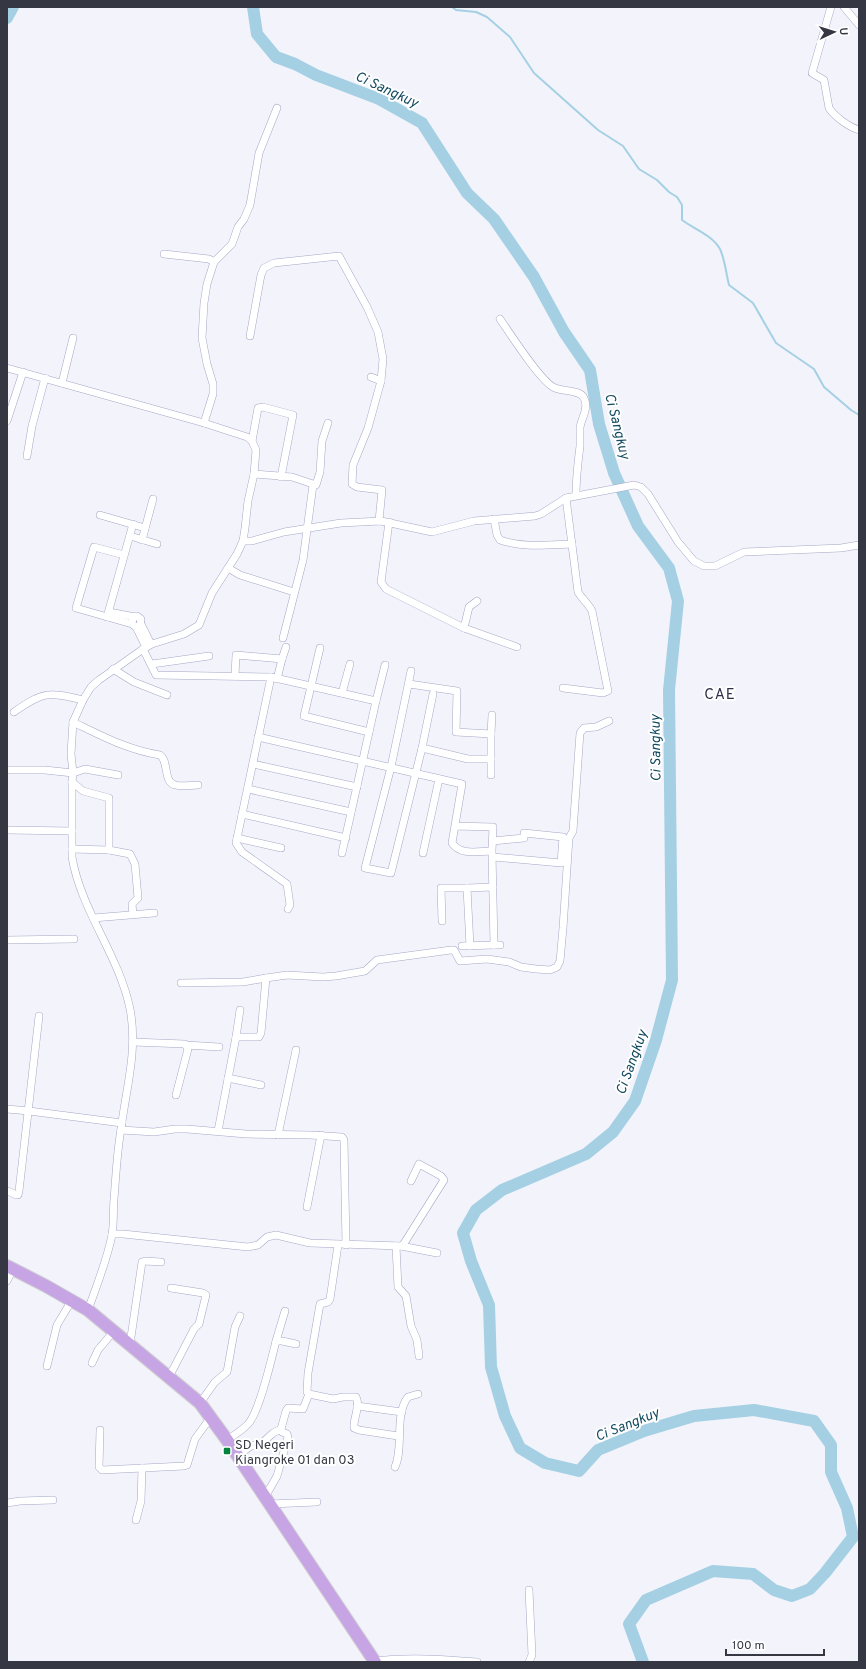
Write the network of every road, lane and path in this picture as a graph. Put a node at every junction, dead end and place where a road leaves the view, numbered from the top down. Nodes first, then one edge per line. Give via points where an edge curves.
1 (832, 7) edge
2 (844, 7) edge
3 (859, 25) edge
4 (277, 108) dead end
5 (859, 130) edge
6 (164, 254) dead end
7 (214, 262) junction
8 (500, 320) dead end
9 (250, 336) dead end
10 (73, 338) dead end
11 (7, 368) edge
12 (23, 372) junction
13 (371, 377) dead end
14 (45, 378) junction
15 (381, 380) junction
16 (62, 383) junction
17 (7, 421) edge
18 (204, 422) junction
19 (328, 423) dead end
20 (252, 441) junction
21 (27, 456) dead end
22 (254, 474) junction
23 (281, 477) junction
24 (313, 485) junction
25 (576, 495) junction
26 (566, 498) junction
27 (153, 499) dead end
28 (100, 515) dead end
29 (494, 519) junction
30 (379, 521) junction
31 (389, 522) junction
32 (133, 524) junction
33 (145, 528) junction
34 (307, 528) junction
35 (130, 536) junction
36 (142, 540) junction
37 (243, 541) junction
38 (157, 544) dead end
39 (572, 544) junction
40 (859, 545) edge
41 (124, 555) junction
42 (228, 568) junction
43 (294, 592) junction
44 (477, 601) dead end
45 (108, 615) junction
46 (137, 625) junction
47 (464, 628) junction
48 (283, 638) dead end
49 (147, 647) junction
50 (286, 647) dead end
51 (517, 647) dead end
52 (320, 648) dead end
53 (209, 656) dead end
54 (282, 659) junction
55 (152, 664) junction
56 (350, 664) dead end
57 (385, 665) dead end
58 (113, 669) junction
59 (411, 671) dead end
60 (235, 676) junction
61 (274, 678) junction
62 (409, 684) junction
63 (310, 686) junction
64 (563, 688) dead end
65 (342, 693) junction
66 (433, 694) dead end
67 (167, 695) dead end
68 (83, 700) junction
69 (376, 701) junction
70 (14, 712) dead end
71 (492, 715) dead end
72 (609, 721) dead end
73 (73, 722) junction
74 (369, 732) junction
75 (491, 734) junction
76 (258, 737) junction
77 (422, 748) junction
78 (491, 759) junction
79 (363, 760) junction
80 (253, 764) junction
81 (391, 767) junction
82 (7, 770) edge
83 (73, 773) junction
84 (415, 774) junction
85 (118, 775) dead end
86 (491, 775) dead end
87 (439, 779) junction
88 (72, 782) junction
89 (198, 785) dead end
90 (357, 787) junction
91 (248, 788) junction
92 (351, 812) junction
93 (242, 814) junction
94 (455, 826) junction
95 (7, 830) edge
96 (72, 831) junction
97 (237, 838) junction
98 (346, 838) junction
99 (493, 841) junction
100 (281, 848) dead end
101 (72, 849) junction
102 (110, 850) junction
103 (342, 853) dead end
104 (423, 853) dead end
105 (492, 854) junction
106 (493, 887) junction
107 (467, 888) junction
108 (288, 909) dead end
109 (154, 913) dead end
110 (133, 914) junction
111 (93, 918) junction
112 (442, 921) dead end
113 (74, 939) dead end
114 (7, 940) edge
115 (266, 978) junction
116 (180, 983) dead end
117 (240, 1010) dead end
118 (39, 1016) dead end
119 (236, 1037) junction
120 (133, 1042) junction
121 (186, 1045) junction
122 (219, 1047) dead end
123 (296, 1050) dead end
124 (228, 1078) junction
125 (261, 1086) dead end
126 (176, 1095) dead end
127 (7, 1109) edge
128 (29, 1111) junction
129 (121, 1127) junction
130 (218, 1131) junction
131 (278, 1135) junction
132 (321, 1135) junction
133 (411, 1181) dead end
134 (7, 1192) edge
135 (307, 1207) dead end
136 (112, 1234) junction
137 (338, 1245) junction
138 (346, 1245) junction
139 (398, 1246) junction
140 (437, 1253) dead end
141 (161, 1262) dead end
142 (10, 1268) edge
143 (7, 1281) edge
144 (171, 1288) dead end
145 (72, 1300) junction
146 (88, 1310) junction
147 (285, 1311) dead end
148 (240, 1316) dead end
149 (114, 1331) junction
150 (276, 1341) junction
151 (130, 1344) junction
152 (296, 1344) dead end
153 (420, 1356) dead end
154 (92, 1363) dead end
155 (47, 1366) dead end
156 (169, 1377) junction
157 (309, 1394) junction
158 (418, 1394) dead end
159 (200, 1403) junction
160 (357, 1406) junction
161 (402, 1412) junction
162 (211, 1417) junction
163 (281, 1429) junction
164 (100, 1430) dead end
165 (398, 1436) junction
166 (227, 1440) junction
167 (237, 1456) junction
168 (395, 1467) dead end
169 (142, 1468) junction
170 (53, 1500) dead end
171 (267, 1501) junction
172 (317, 1502) dead end
173 (7, 1503) edge
174 (136, 1520) dead end
175 (529, 1590) dead end
176 (375, 1662) edge
177 (477, 1662) edge
178 (529, 1662) edge

1 - 5 street via 812,73 824,80 832,112
2 - 3 street
4 - 7 street via 259,153 246,214 232,244
6 - 7 street via 209,259
7 - 18 street via 202,323 204,350 213,384 213,394
8 - 25 street via 550,385 584,396 586,403 580,427
9 - 15 street via 264,268 274,263 339,256 378,332 383,359
10 - 16 street
11 - 12 street
12 - 14 street
12 - 17 street
13 - 15 street
14 - 16 street
14 - 21 street
15 - 30 street via 368,428 353,469 352,484 354,487 382,490
16 - 18 street
18 - 20 street
19 - 24 street via 321,444 320,472 316,485
20 - 22 street via 256,450
20 - 23 street via 258,408 293,415
22 - 23 street
22 - 37 street
23 - 24 street via 297,478
24 - 34 street
25 - 26 street
25 - 40 street via 634,485 642,487 678,542 694,561 704,566 715,566 744,552
26 - 29 street via 535,516
26 - 39 street
27 - 33 street
28 - 32 street
29 - 31 street via 474,521 432,532
29 - 39 street via 497,535 500,540 506,542 523,545
30 - 31 street
30 - 34 street
31 - 47 street via 381,582 383,586
32 - 33 street
32 - 35 street
33 - 36 street
34 - 37 street
34 - 43 street via 303,560
35 - 36 street
35 - 41 street
36 - 38 street
37 - 42 street
39 - 64 street via 578,592 592,611 608,691 603,693
41 - 45 street
41 - 45 street via 94,547 76,608
42 - 43 street via 240,576
42 - 49 street via 212,593 199,625 184,634
43 - 48 street
44 - 47 street via 469,607
45 - 46 street
45 - 46 street via 141,619
46 - 49 street
47 - 51 street
49 - 55 street
49 - 58 street
50 - 54 street
52 - 63 street
53 - 55 street
54 - 60 street via 236,655
54 - 61 street
55 - 60 street via 156,675
56 - 65 street
57 - 69 street
58 - 67 street via 134,682
58 - 68 street via 91,687
59 - 62 street
60 - 61 street
61 - 63 street
61 - 76 street
62 - 75 street via 457,691 456,732
62 - 81 street
63 - 65 street
63 - 74 street via 304,716
65 - 69 street
66 - 77 street
68 - 70 street via 50,694 30,701
68 - 73 street
69 - 74 street
71 - 75 street
72 - 115 street via 596,727 584,728 580,733 573,832 569,838 560,961 557,967 550,970 536,969 487,959 460,961 454,950 451,950 377,960 365,971 323,977 287,975
73 - 83 street
73 - 89 street via 121,745 160,755 174,785
74 - 79 street
75 - 78 street
76 - 79 street
76 - 80 street
77 - 78 street via 468,759
77 - 84 street
78 - 86 street
79 - 81 street
79 - 90 street
80 - 90 street
80 - 91 street
81 - 84 street
81 - 84 street via 365,868 391,873
82 - 83 street
83 - 85 street via 85,770
83 - 88 street
84 - 87 street
87 - 94 street via 462,784
87 - 104 street
88 - 96 street
88 - 102 street via 83,791 109,798
90 - 92 street
91 - 92 street
91 - 93 street
92 - 98 street
93 - 97 street
93 - 98 street
94 - 99 street via 493,827
94 - 105 street via 452,843 456,849 462,852
95 - 96 street
96 - 101 street
97 - 100 street
97 - 108 street via 236,843 242,852 287,884 290,905
98 - 103 street
99 - 105 street
99 - 105 street via 518,840 524,838 524,833 563,837 561,863
101 - 102 street
101 - 111 street via 77,881
102 - 110 street via 130,854 134,860 138,898 132,904
105 - 106 street
106 - 107 street
106 - 107 street via 497,945 466,946
107 - 112 street via 441,888
109 - 110 street
110 - 111 street
111 - 120 street via 120,975 130,1009
113 - 114 street
115 - 116 street via 243,982
115 - 119 street via 261,1033 254,1038
117 - 119 street
118 - 128 street
119 - 124 street
120 - 121 street
120 - 129 street
121 - 122 street
121 - 126 street via 188,1049
123 - 131 street
124 - 125 street
124 - 130 street
127 - 128 street
128 - 129 street
128 - 134 street via 18,1195
129 - 130 street via 154,1132 175,1129
129 - 136 street
130 - 131 street
131 - 132 street
132 - 135 street
132 - 138 street via 339,1136 344,1140
133 - 139 street via 420,1164 444,1180 403,1245
136 - 137 street via 248,1247 258,1245 267,1237 276,1235 310,1243
136 - 146 street
137 - 138 street
137 - 157 street via 330,1299 321,1304 319,1311 308,1373 306,1390
138 - 139 street
139 - 140 street
139 - 153 street via 398,1287 406,1296
141 - 151 street via 142,1262
142 - 143 street
142 - 145 main road
144 - 156 street via 206,1295 199,1324
145 - 146 main road
145 - 155 street via 57,1325
146 - 149 main road
147 - 150 street
148 - 159 street via 235,1327 227,1372 215,1382
149 - 151 main road
149 - 154 street via 98,1350
150 - 152 street
150 - 166 street via 252,1418
151 - 156 main road
156 - 159 main road
157 - 160 street via 333,1399 356,1397
157 - 163 street via 303,1409 287,1409
158 - 161 street via 408,1397
159 - 162 main road
160 - 161 street
160 - 165 street via 354,1428
161 - 165 street
162 - 166 main road
162 - 169 street via 195,1439 187,1465
163 - 167 street
163 - 171 street via 288,1437
164 - 169 street via 100,1469
165 - 168 street via 398,1457
166 - 167 main road
167 - 171 main road
169 - 174 street via 141,1501
170 - 173 street
171 - 172 street
171 - 176 main road
175 - 178 street via 532,1655
176 - 177 street via 400,1658

